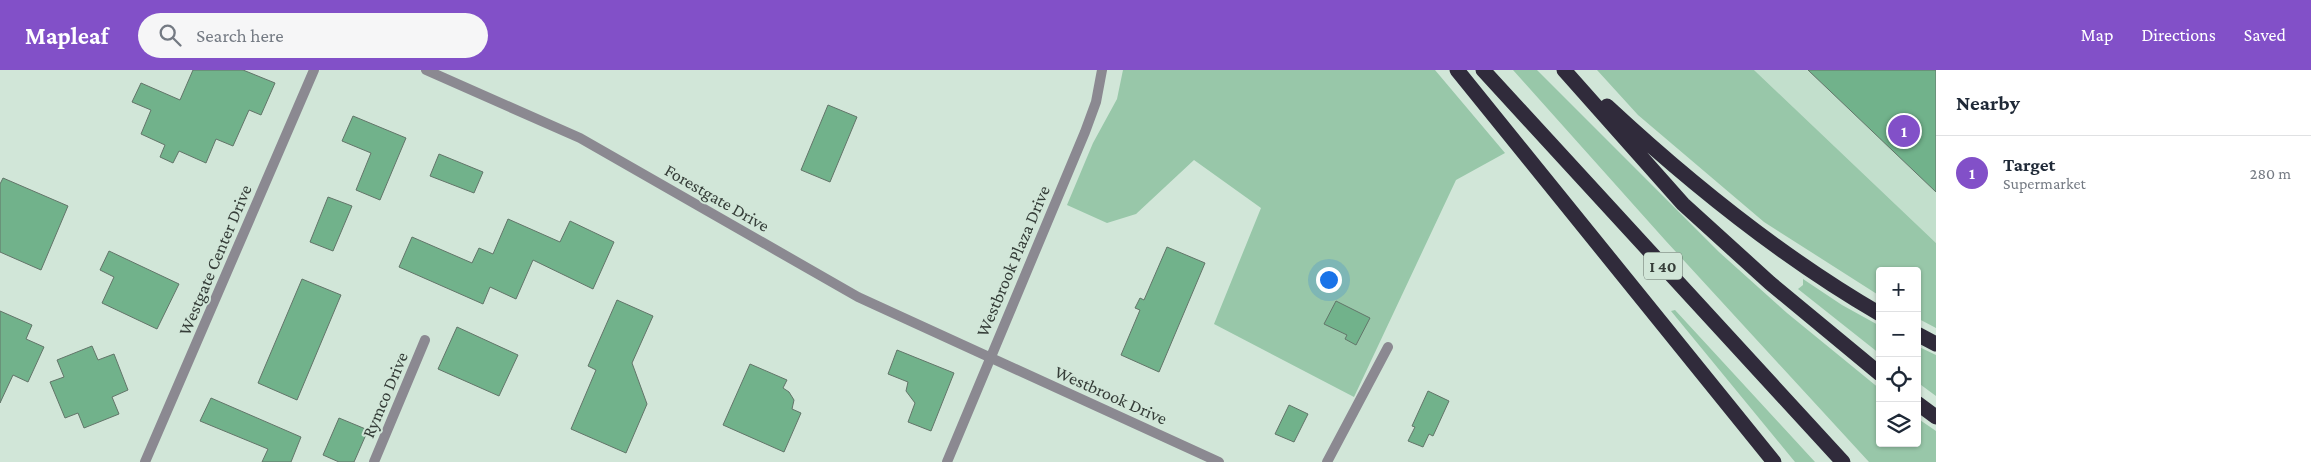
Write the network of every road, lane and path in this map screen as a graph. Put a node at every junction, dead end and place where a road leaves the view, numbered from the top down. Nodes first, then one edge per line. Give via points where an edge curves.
1 (314, 70) edge
2 (426, 70) edge
3 (1102, 70) edge
4 (1457, 70) edge
5 (1483, 70) edge
6 (1566, 70) edge
7 (1877, 312) edge
8 (1921, 336) edge
9 (425, 340) dead end
10 (1936, 344) edge
11 (1388, 347) dead end
12 (990, 358) junction
13 (1876, 371) edge
14 (1921, 406) edge
15 (1936, 417) edge
16 (145, 462) edge
17 (374, 462) edge
18 (947, 462) edge
19 (1219, 462) edge
20 (1327, 462) edge
21 (1774, 462) edge
22 (1843, 462) edge

1 - 16 street, Westgate Center Drive
2 - 12 street, Forestgate Drive via 580,138 858,297
3 - 12 street, Westbrook Plaza Drive via 1096,102 1085,132
4 - 21 highway
5 - 22 highway, I 40
6 - 7 highway via 1728,210 1807,269
6 - 13 highway via 1690,210 1770,283
8 - 10 highway
9 - 17 street, Rymco Drive
11 - 20 street
12 - 18 street, Westbrook Plaza Drive
12 - 19 street, Westbrook Drive
14 - 15 highway

